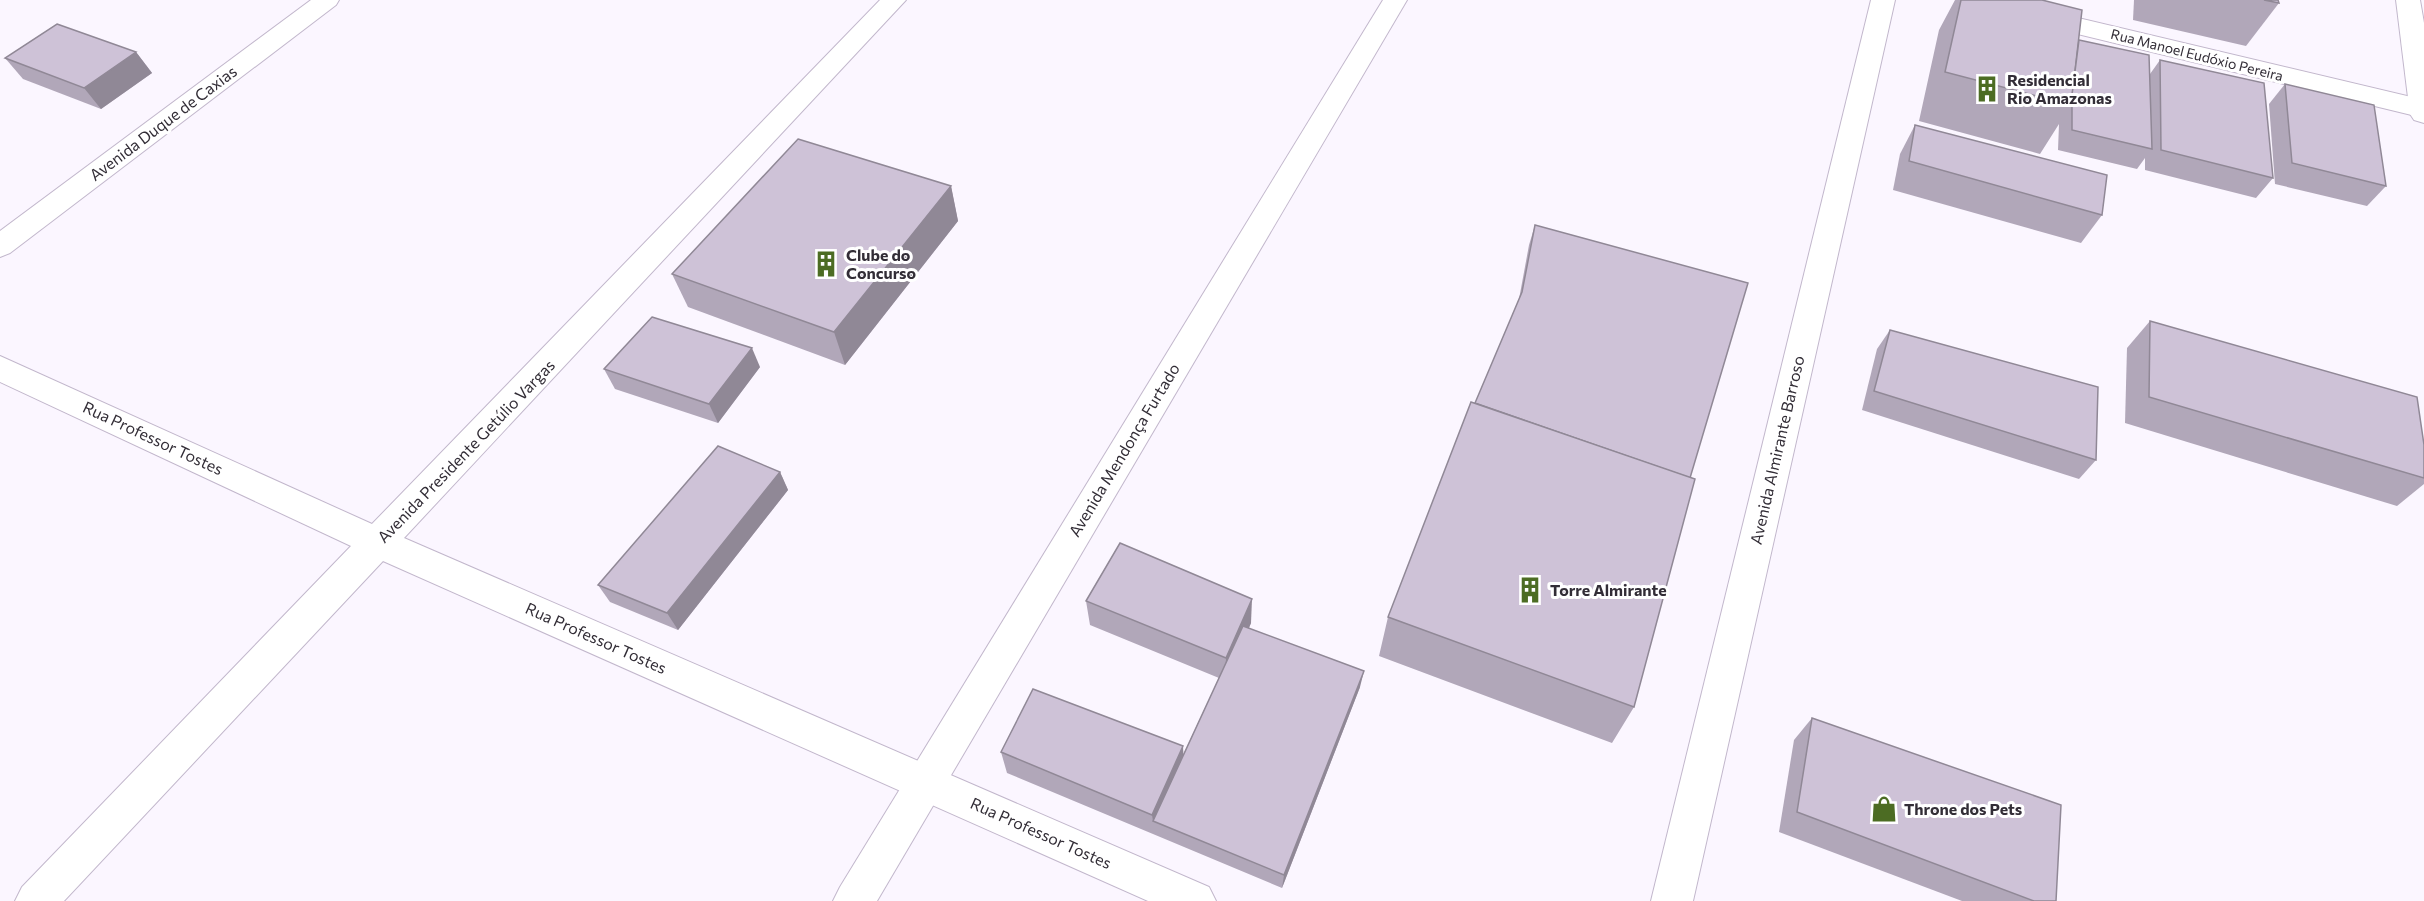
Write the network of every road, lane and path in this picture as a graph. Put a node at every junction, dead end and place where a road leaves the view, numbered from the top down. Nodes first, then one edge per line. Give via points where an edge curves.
1 (327, 0) edge
2 (894, 0) edge
3 (1395, 0) edge
4 (1883, 0) edge
5 (1970, 0) edge
6 (2408, 0) edge
7 (2424, 109) edge
8 (2424, 114) edge
9 (0, 246) edge
10 (0, 368) edge
11 (378, 543) junction
12 (925, 781) junction
13 (36, 901) edge
14 (855, 901) edge
15 (1195, 901) edge
16 (1672, 901) edge

1 - 9 street, Avenida Duque de Caxias
2 - 11 street, Avenida Presidente Getúlio Vargas
3 - 12 street, Avenida Mendonça Furtado
4 - 16 street, Avenida Almirante Barroso
5 - 7 street, Rua Manoel Eudóxio Pereira
6 - 7 street
7 - 8 street
10 - 11 street, Rua Professor Tostes
11 - 12 street, Rua Professor Tostes
11 - 13 street, Avenida Presidente Getúlio Vargas
12 - 14 street, Avenida Mendonça Furtado
12 - 15 street, Rua Professor Tostes

